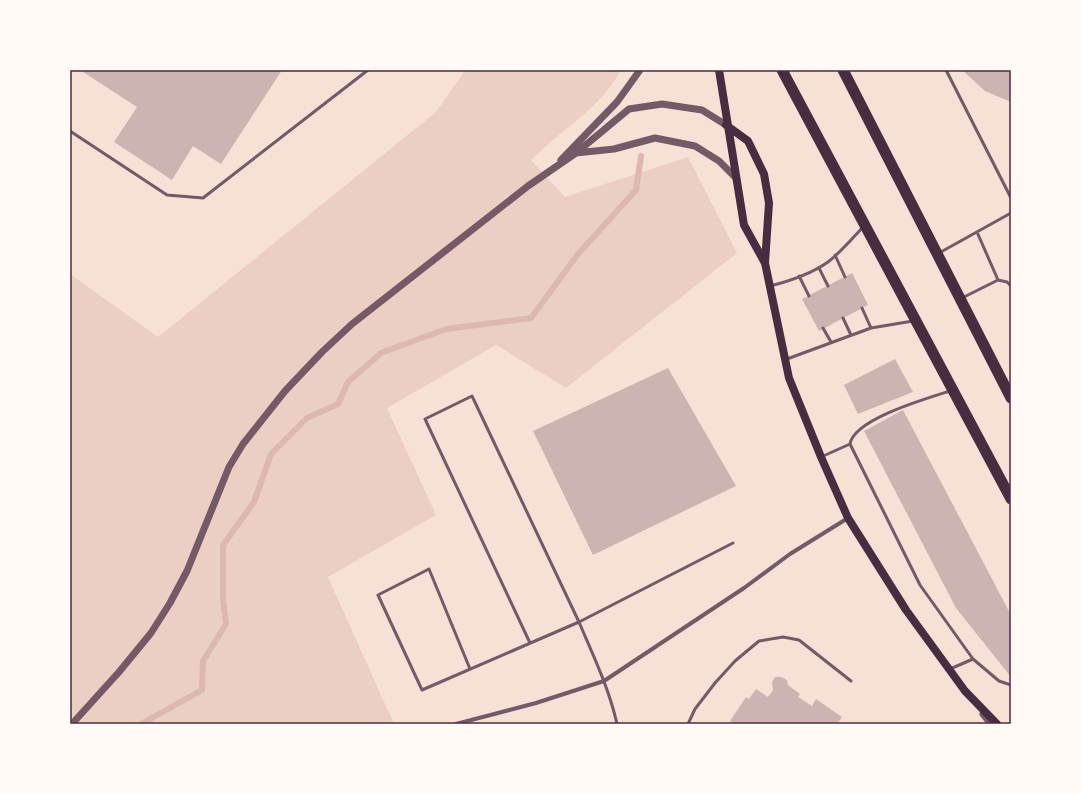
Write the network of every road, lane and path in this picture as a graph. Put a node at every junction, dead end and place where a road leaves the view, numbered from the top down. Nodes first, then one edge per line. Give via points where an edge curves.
1 (368, 70) edge
2 (640, 70) edge
3 (718, 70) edge
4 (782, 70) edge
5 (843, 70) edge
6 (946, 70) edge
7 (726, 125) junction
8 (70, 131) edge
9 (576, 153) junction
10 (552, 169) junction
11 (736, 178) junction
12 (1011, 198) edge
13 (1011, 213) edge
14 (866, 224) junction
15 (977, 232) junction
16 (938, 254) junction
17 (835, 256) junction
18 (764, 263) junction
19 (819, 268) junction
20 (799, 276) junction
21 (845, 277) dead end
22 (998, 280) junction
23 (770, 286) junction
24 (828, 286) dead end
25 (1011, 286) edge
26 (809, 296) dead end
27 (961, 299) junction
28 (862, 308) dead end
29 (843, 318) dead end
30 (916, 320) junction
31 (823, 328) dead end
32 (871, 328) junction
33 (851, 335) junction
34 (831, 342) junction
35 (785, 360) junction
36 (954, 390) junction
37 (1010, 395) edge
38 (850, 444) junction
39 (821, 457) junction
40 (1011, 499) edge
41 (848, 518) junction
42 (733, 543) dead end
43 (579, 622) junction
44 (530, 643) junction
45 (973, 659) junction
46 (470, 668) junction
47 (949, 669) junction
48 (604, 681) junction
49 (851, 681) dead end
50 (1011, 685) edge
51 (965, 691) junction
52 (72, 724) edge
53 (456, 724) edge
54 (617, 724) edge
55 (688, 724) edge
56 (991, 724) edge
57 (997, 724) edge

1 - 8 lane via 203,198 167,195
2 - 10 street via 617,102
3 - 7 main road via 724,95
4 - 14 highway
5 - 16 highway
6 - 12 lane
7 - 9 street via 702,110 662,104 629,109
7 - 11 main road
7 - 18 main road via 748,141 764,174 769,203
9 - 10 street
9 - 11 street via 614,149 655,138 695,146 719,161
10 - 52 street via 352,324 285,391 243,444 229,467 188,571 151,633
11 - 18 main road via 744,225
13 - 15 lane
14 - 17 lane
14 - 30 highway
15 - 16 lane
15 - 22 lane
16 - 27 highway
17 - 19 lane
17 - 21 lane
18 - 23 main road
19 - 20 lane
19 - 24 lane
20 - 23 lane
20 - 26 lane
22 - 25 lane
22 - 27 lane
23 - 35 main road
27 - 37 highway
28 - 32 lane
29 - 33 lane
30 - 32 lane
30 - 36 highway
31 - 34 lane
32 - 33 lane
33 - 34 lane
34 - 35 lane
35 - 39 main road via 789,378
36 - 38 lane via 903,406 872,422 855,432
36 - 40 highway
38 - 39 lane
38 - 45 lane via 920,585
39 - 41 main road
41 - 47 main road via 906,610
41 - 48 street via 790,554 744,588
42 - 43 lane
43 - 44 lane
43 - 44 lane via 472,396 425,419
43 - 48 lane
44 - 46 lane
45 - 47 lane
45 - 50 lane via 999,681
46 - 46 lane via 422,690 378,594 429,570
47 - 51 main road
48 - 53 street via 536,703
48 - 54 lane
49 - 55 lane via 799,640 783,637 759,641 715,682 695,709
51 - 56 street
51 - 57 main road

